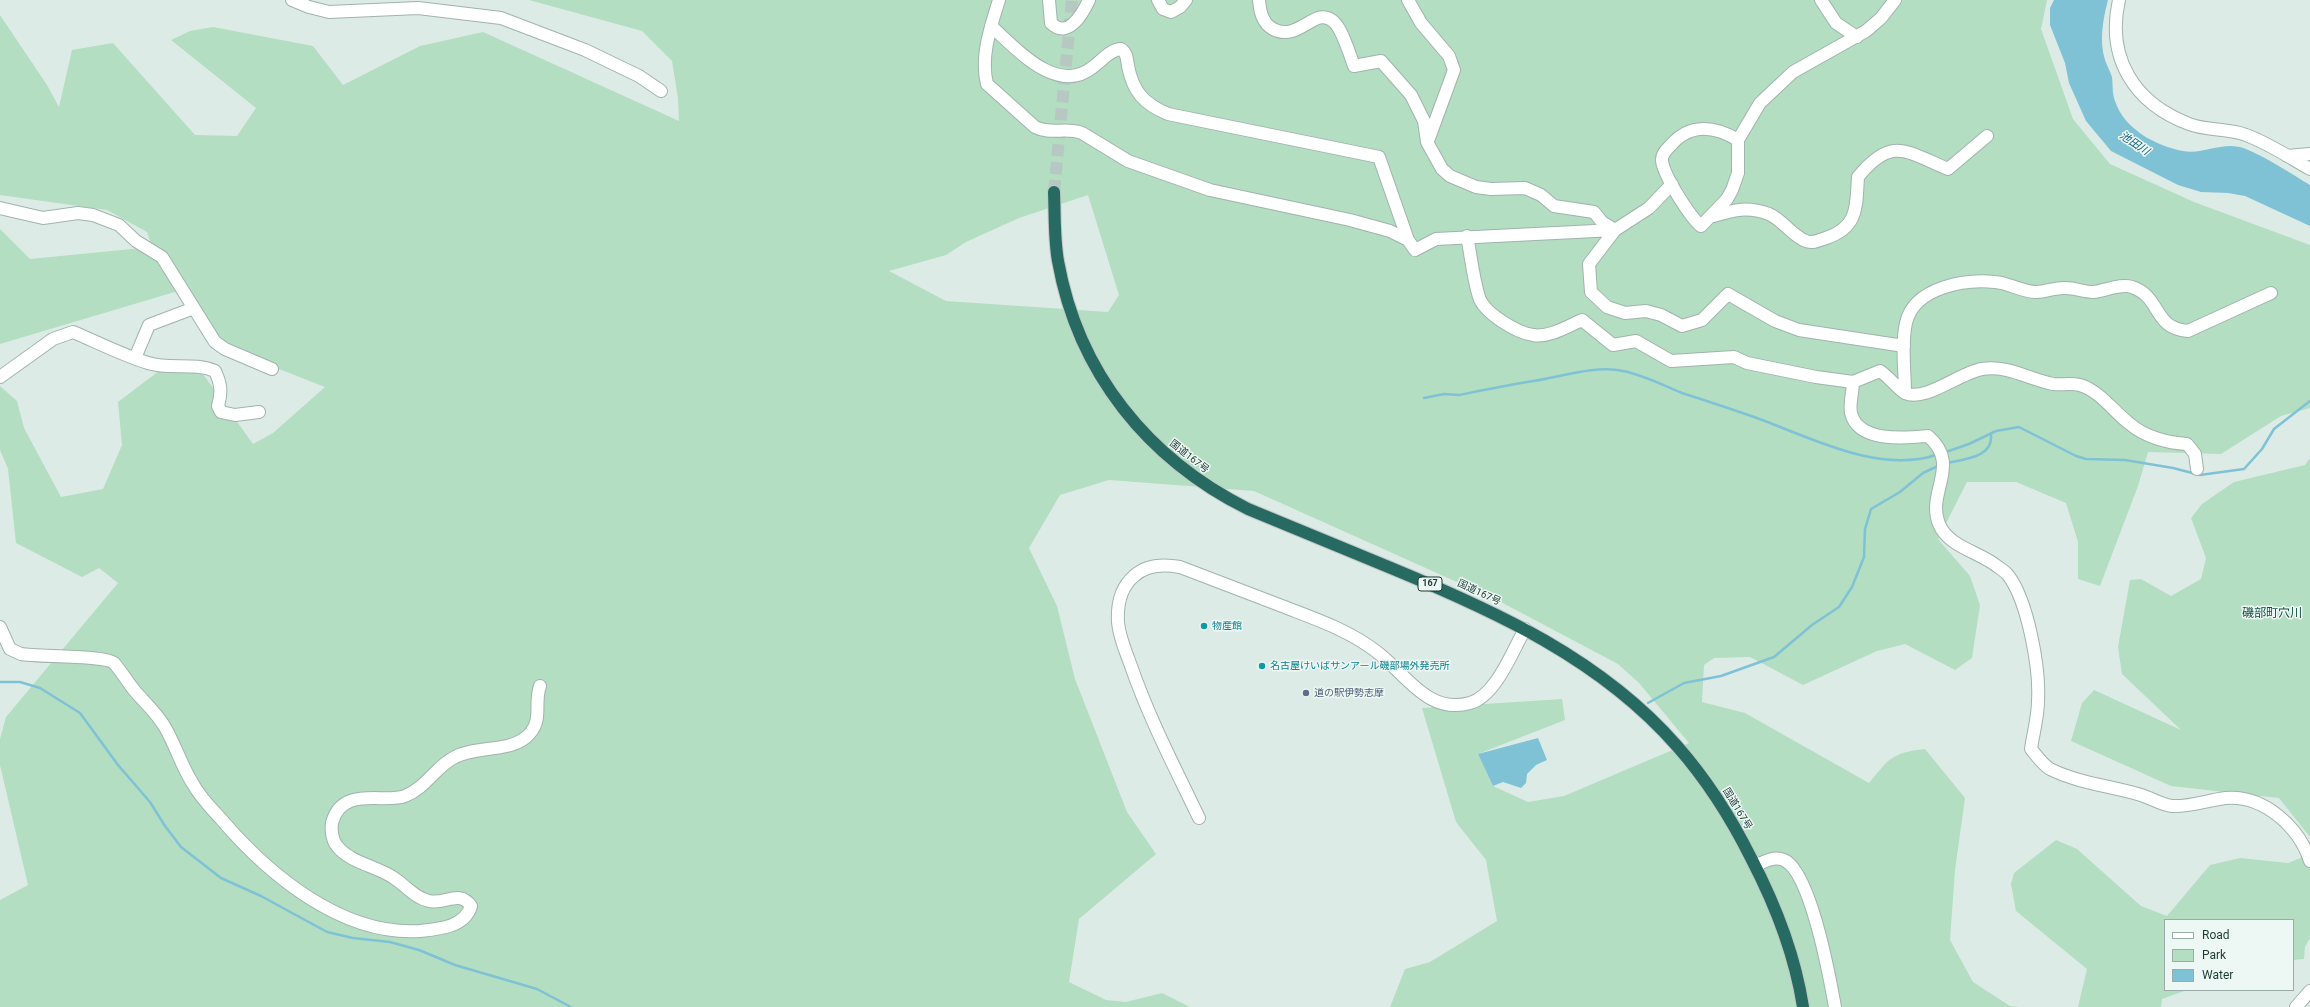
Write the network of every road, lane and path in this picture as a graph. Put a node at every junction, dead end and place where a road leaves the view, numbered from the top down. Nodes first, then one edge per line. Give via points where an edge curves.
1 (292, 0) edge
2 (999, 0) edge
3 (1049, 0) edge
4 (1089, 0) edge
5 (1158, 0) edge
6 (1186, 0) edge
7 (1259, 0) edge
8 (1408, 0) edge
9 (1821, 0) edge
10 (1895, 0) edge
11 (2119, 0) edge
12 (991, 26) junction
13 (1857, 37) junction
14 (661, 91) dead end
15 (1986, 136) dead end
16 (1738, 140) junction
17 (1428, 142) junction
18 (2310, 154) edge
19 (2287, 156) junction
20 (2310, 169) edge
21 (1672, 184) junction
22 (1054, 192) tunnel mouth
23 (0, 208) edge
24 (1713, 216) junction
25 (1615, 230) junction
26 (1467, 236) junction
27 (1408, 240) junction
28 (2271, 293) dead end
29 (194, 308) junction
30 (1904, 346) junction
31 (135, 358) junction
32 (272, 369) dead end
33 (0, 377) edge
34 (1853, 382) junction
35 (1905, 393) junction
36 (259, 412) dead end
37 (2197, 469) dead end
38 (0, 627) edge
39 (1524, 629) junction
40 (540, 686) dead end
41 (1199, 818) dead end
42 (2310, 861) edge
43 (1755, 866) junction
44 (2310, 991) edge
45 (1803, 1007) edge
46 (1835, 1007) edge
47 (2296, 1007) edge

1 - 14 street via 329,12 418,8 501,18 585,50 639,76
2 - 12 street
3 - 4 street via 1049,19 1058,28 1071,26 1077,21
5 - 6 street via 1163,9 1171,12
7 - 17 street via 1264,20 1278,32 1294,32 1320,17 1328,17 1335,22 1354,66 1381,61 1404,86 1418,106
8 - 17 street via 1421,23 1449,56 1454,70
9 - 13 street via 1836,23
10 - 13 street via 1881,18
11 - 19 street via 2115,35 2118,56 2127,74 2147,100 2190,124 2244,134
12 - 27 street via 987,40 987,84 1042,131 1074,130 1128,161 1210,190 1350,220 1390,231
12 - 27 street via 1023,55 1056,76 1077,76 1088,71 1114,50 1121,49 1126,54 1135,90 1142,100 1158,110 1379,157
13 - 16 street via 1783,80 1760,103
15 - 24 street via 1948,169 1910,151 1894,151 1879,155 1858,177 1856,209 1849,226 1836,235 1816,242 1807,242 1770,214 1742,208
16 - 21 street via 1715,130 1702,128 1690,130 1682,135 1662,157
16 - 24 street via 1736,178 1727,199
17 - 25 street via 1442,169 1450,176 1476,187 1491,190 1525,188 1541,195 1554,206 1594,212 1602,222
18 - 19 street
19 - 20 street
21 - 24 street via 1693,220 1701,226
21 - 25 street via 1649,208
22 - 39 highway, 国道167号 / 167 via 1058,260 1076,328 1112,395 1143,434 1160,450 1201,482 1248,509 1477,604
23 - 29 street via 43,218 78,213 93,215 119,225 136,241 162,257
25 - 26 street
25 - 30 street via 1589,264 1591,292 1606,307 1625,312 1646,311 1661,315 1682,326 1702,320 1728,294 1775,321 1799,330
26 - 27 street via 1436,239 1417,250
26 - 34 street via 1479,299 1497,318 1533,336 1554,332 1582,320 1613,345 1636,341 1670,361 1734,357 1747,363 1808,376
28 - 30 street via 2188,331 2170,326 2162,320 2147,295 2130,286 2092,292 2065,288 2028,292 1998,282 1974,281 1936,291 1913,307 1906,322
29 - 31 street via 149,325
29 - 32 street via 215,342 225,349
30 - 35 street
31 - 33 street via 72,332 53,339
31 - 36 street via 148,363 175,367 205,367 215,371 222,394 218,406 221,412 235,415
34 - 35 street via 1880,371
34 - 42 street via 1851,413 1860,426 1888,438 1928,436 1938,445 1944,470 1936,495 1938,522 1947,538 2008,575 2018,592 2039,682 2031,749 2049,768 2170,806 2195,805 2228,798 2248,799 2272,811 2291,828 2306,847
35 - 37 street via 1920,396 1981,369 2014,371 2053,384 2069,383 2081,386 2095,392 2138,430 2163,441 2187,444 2194,454
38 - 40 street via 10,649 21,654 95,658 114,663 161,720 196,789 256,857 278,878 339,914 391,930 439,929 460,921 471,906 467,901 456,897 430,902 394,878 346,854 336,845 333,838 332,823 338,811 344,805 367,796 404,796 414,791 455,756 505,746 524,739 532,730 539,715 537,694
39 - 41 street via 1486,695 1472,703 1445,705 1431,700 1414,688 1378,652 1337,627 1180,567 1152,566 1139,571 1128,581 1120,594 1118,624 1143,702
39 - 43 highway, 国道167号 / 167 via 1575,659 1629,699 1676,744 1721,804
43 - 45 highway, 国道167号 / 167 via 1780,924
43 - 46 street via 1777,858 1786,861 1799,879 1813,912
44 - 47 street

